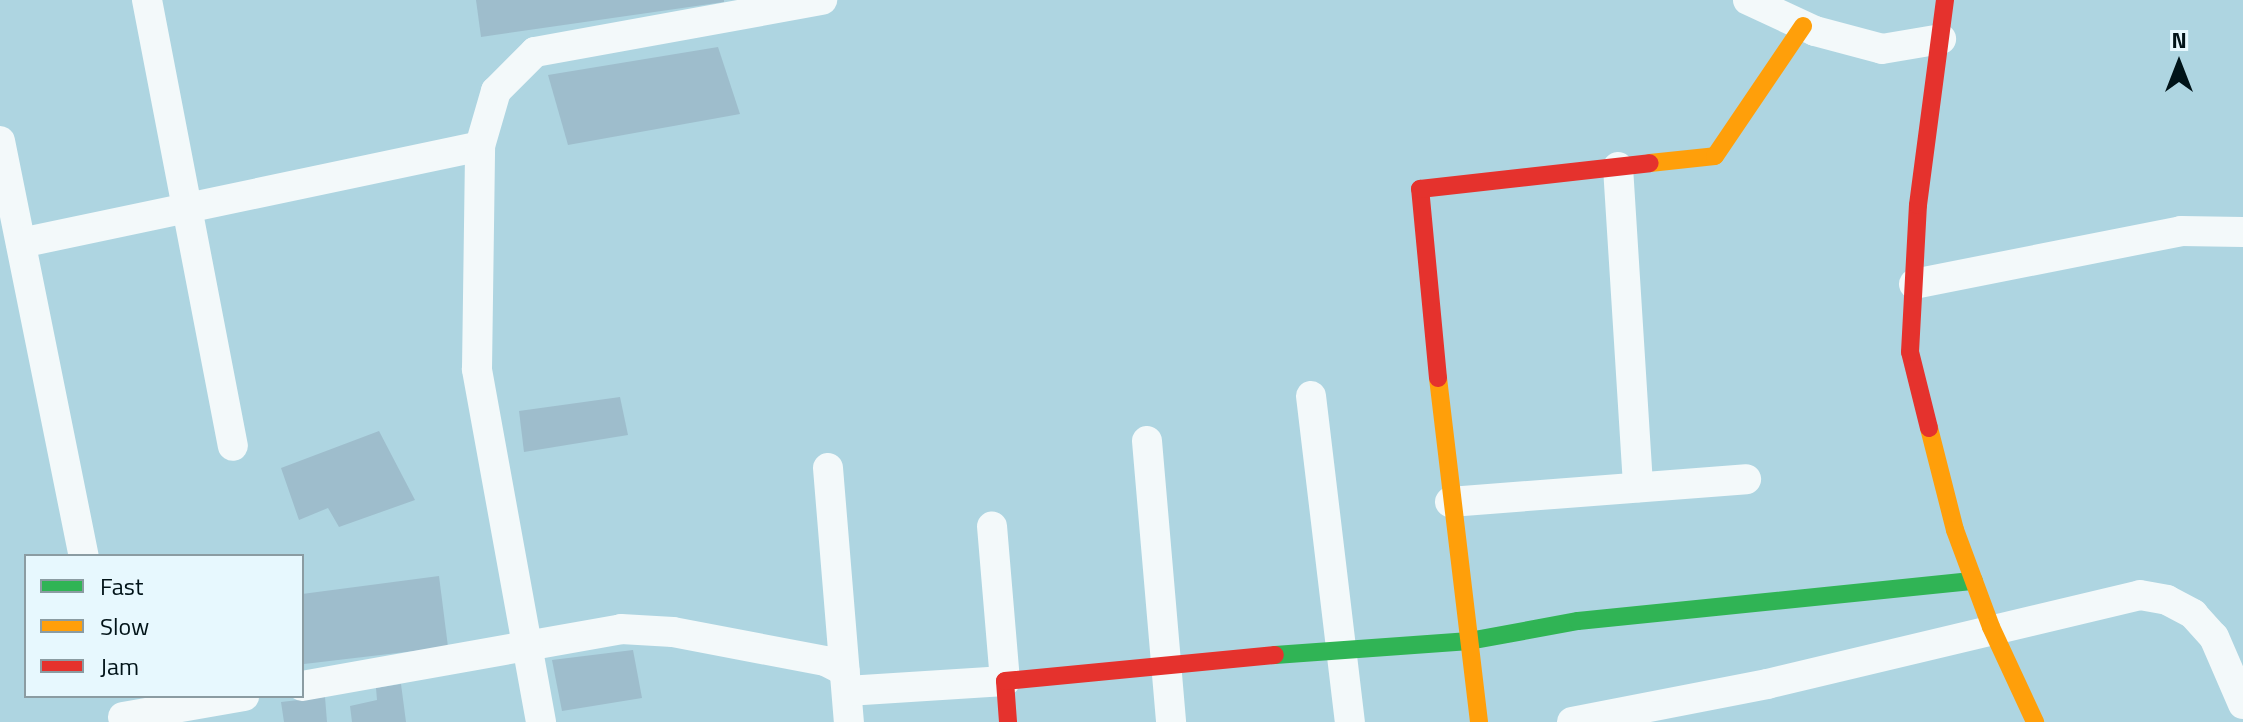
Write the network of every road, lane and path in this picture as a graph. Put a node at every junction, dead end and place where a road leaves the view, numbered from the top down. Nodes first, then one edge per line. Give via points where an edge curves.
1 (147, 0) edge
2 (822, 0) edge
3 (1748, 0) edge
4 (1945, 0) edge
5 (1803, 26) junction
6 (1941, 39) junction
7 (0, 141) edge
8 (480, 146) junction
9 (1618, 167) junction
10 (188, 209) junction
11 (2243, 232) edge
12 (21, 243) junction
13 (1914, 284) junction
14 (1311, 396) dead end
15 (1147, 441) dead end
16 (233, 446) dead end
17 (828, 468) dead end
18 (1746, 479) dead end
19 (1638, 487) junction
20 (1450, 502) junction
21 (992, 527) dead end
22 (84, 554) edge
23 (1974, 581) junction
24 (1991, 627) junction
25 (1469, 641) junction
26 (528, 647) junction
27 (1340, 650) junction
28 (1166, 663) junction
29 (846, 681) junction
30 (1005, 681) junction
31 (304, 686) edge
32 (229, 698) edge
33 (2243, 704) edge
34 (122, 712) edge
35 (1587, 721) edge
36 (541, 722) edge
37 (849, 722) edge
38 (1008, 722) edge
39 (1171, 722) edge
40 (1350, 722) edge
41 (1479, 722) edge
42 (2035, 722) edge

1 - 10 street
2 - 8 street via 535,52 496,91
3 - 5 street
4 - 6 street
5 - 6 street via 1882,49
5 - 9 street via 1715,156
6 - 13 street via 1918,205
7 - 12 street
8 - 10 street
8 - 26 street via 477,369
9 - 19 street
9 - 20 street via 1420,189
10 - 12 street
10 - 16 street
11 - 13 street via 2181,231
12 - 22 street
13 - 23 street via 1910,352 1955,530
14 - 27 street
15 - 28 street
17 - 29 street
18 - 19 street
19 - 20 street
20 - 25 street
21 - 30 street
23 - 24 street
23 - 25 street via 1578,621
24 - 33 street via 2140,595 2167,600 2193,614 2214,637
24 - 35 street via 1767,684
24 - 42 street
25 - 27 street
25 - 41 street
26 - 29 street via 621,629 673,632 825,661
26 - 31 street
26 - 36 street
27 - 28 street
27 - 40 street
28 - 30 street
28 - 39 street
29 - 30 street
29 - 37 street
30 - 38 street
32 - 34 street

